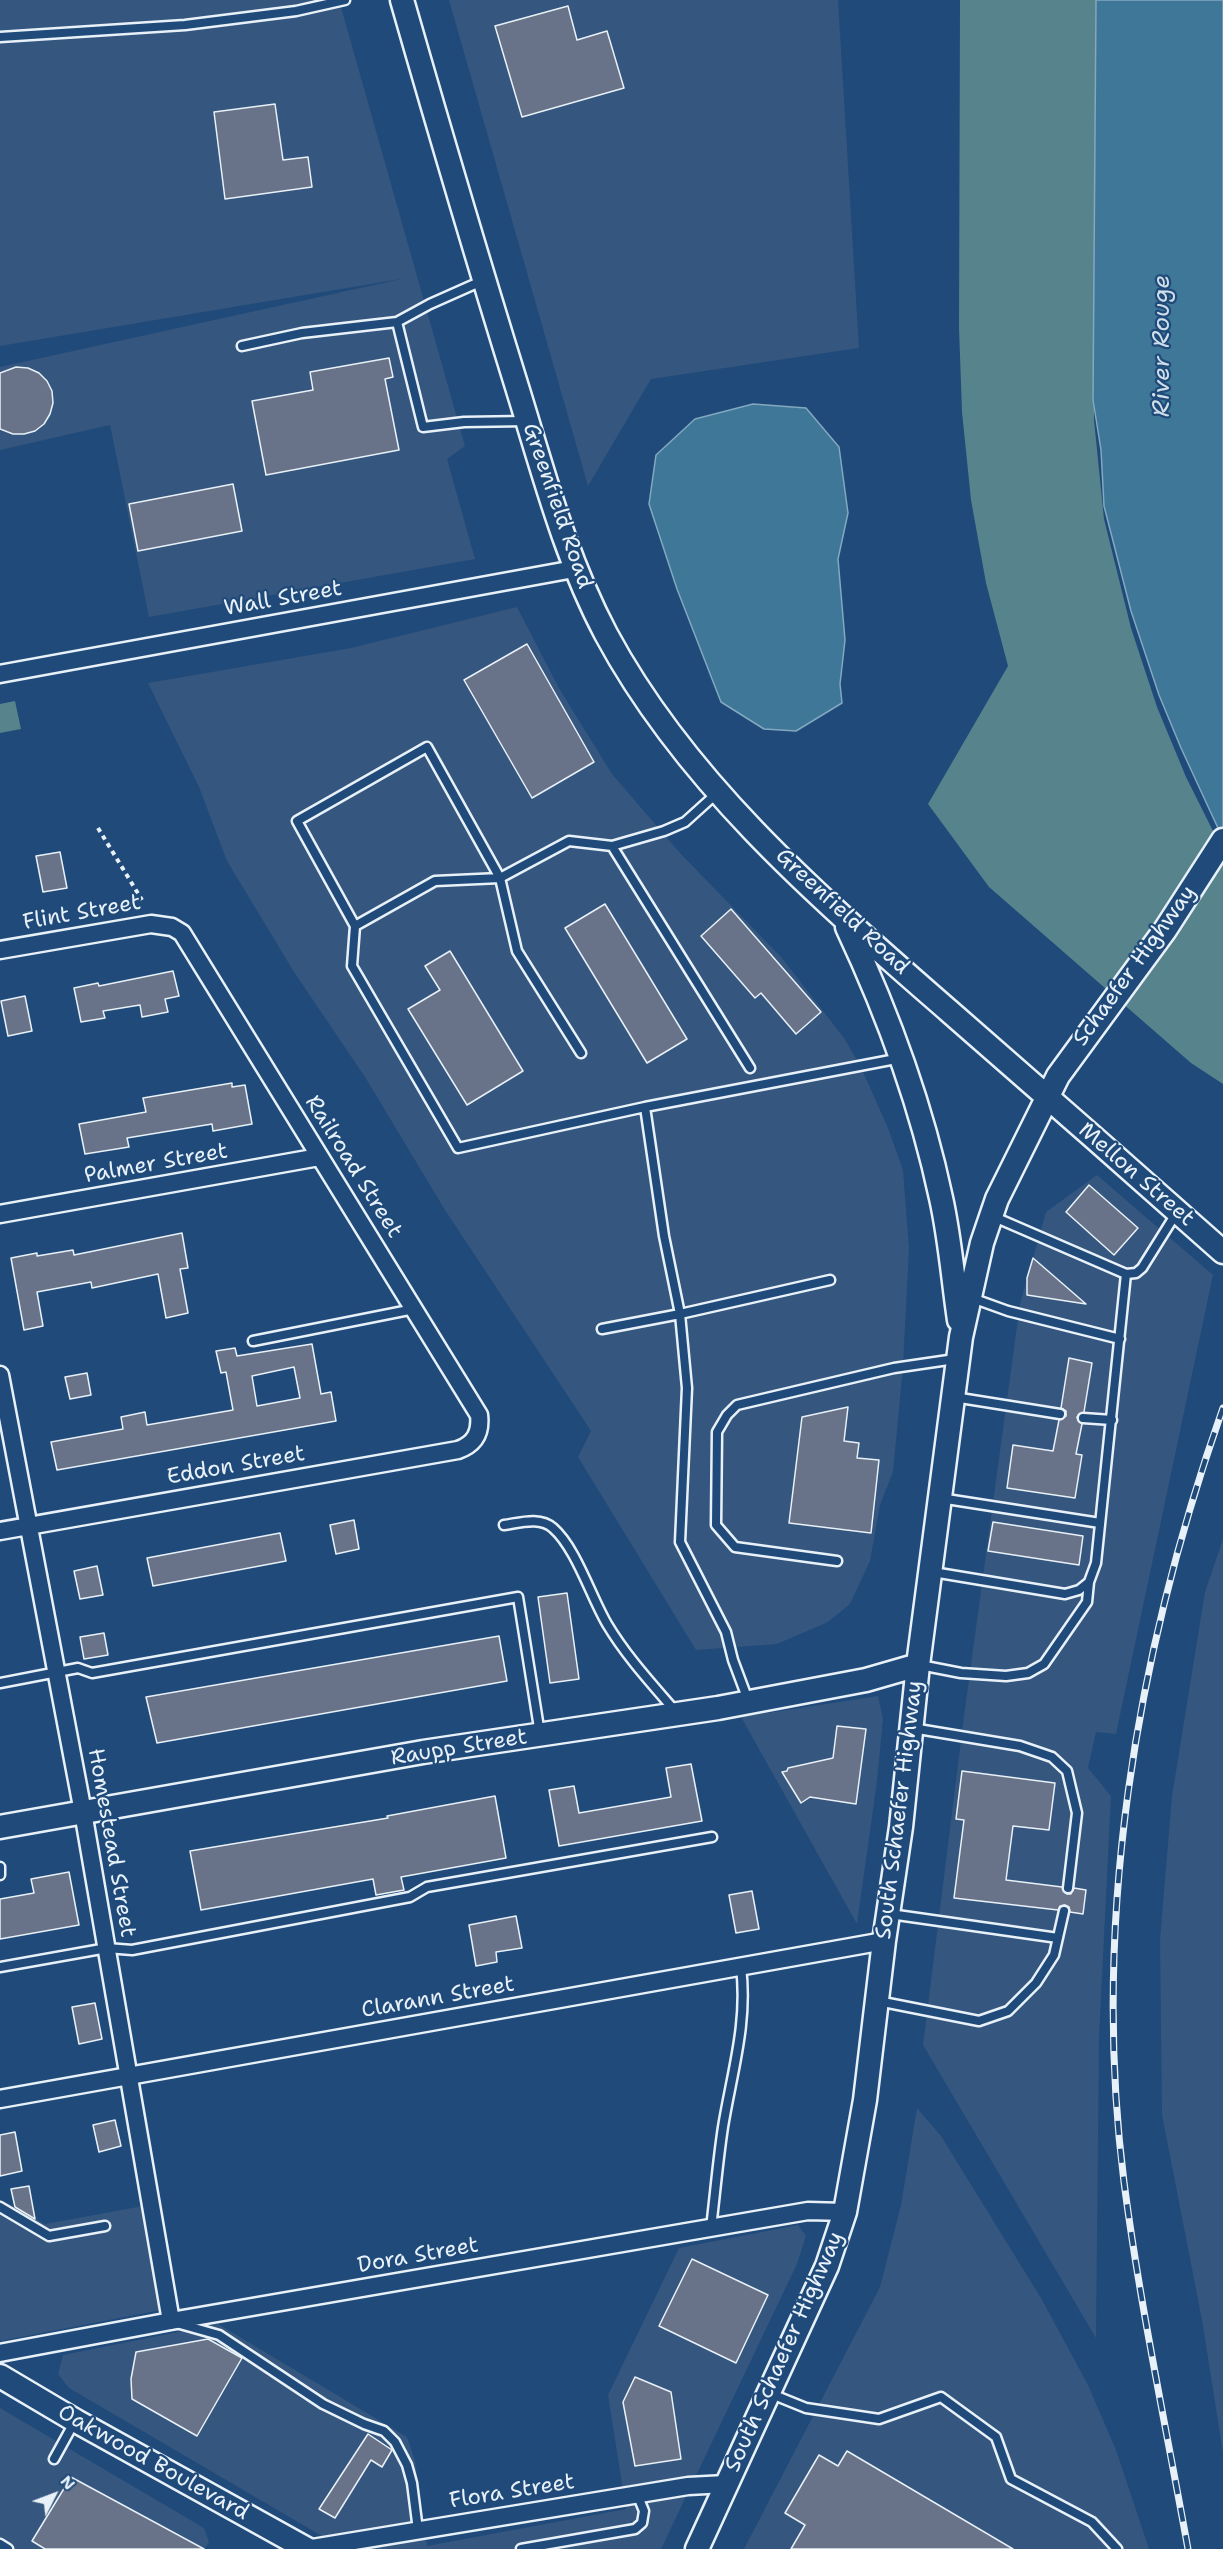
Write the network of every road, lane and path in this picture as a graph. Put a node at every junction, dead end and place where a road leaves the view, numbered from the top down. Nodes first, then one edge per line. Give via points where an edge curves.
1 (293, 0) edge
2 (345, 0) edge
3 (402, 0) edge
4 (296, 11) junction
5 (0, 37) edge
6 (484, 280) junction
7 (397, 322) junction
8 (242, 346) dead end
9 (528, 421) junction
10 (574, 569) junction
11 (0, 674) edge
12 (719, 791) junction
13 (98, 828) dead end
14 (1223, 840) edge
15 (612, 846) junction
16 (500, 878) junction
17 (141, 900) dead end
18 (842, 918) junction
19 (355, 926) junction
20 (172, 927) joint
21 (0, 950) edge
22 (581, 1053) dead end
23 (901, 1058) junction
24 (1067, 1061) joint
25 (750, 1068) dead end
26 (1048, 1098) junction
27 (645, 1107) junction
28 (319, 1157) junction
29 (1178, 1212) junction
30 (0, 1214) edge
31 (991, 1216) junction
32 (1223, 1252) edge
33 (1126, 1274) junction
34 (830, 1280) dead end
35 (969, 1297) junction
36 (414, 1309) junction
37 (680, 1314) junction
38 (602, 1329) dead end
39 (1120, 1339) junction
40 (253, 1341) dead end
41 (960, 1347) junction
42 (0, 1375) edge
43 (954, 1397) junction
44 (1060, 1414) dead end
45 (1083, 1418) dead end
46 (1112, 1420) junction
47 (475, 1438) joint
48 (940, 1498) junction
49 (1100, 1523) junction
50 (504, 1525) dead end
51 (27, 1526) junction
52 (0, 1531) edge
53 (837, 1561) dead end
54 (929, 1572) junction
55 (1089, 1582) junction
56 (918, 1665) junction
57 (56, 1672) junction
58 (0, 1683) edge
59 (749, 1702) junction
60 (678, 1714) junction
61 (911, 1728) junction
62 (540, 1735) junction
63 (83, 1812) junction
64 (0, 1827) edge
65 (712, 1837) dead end
66 (0, 1867) edge
67 (0, 1875) edge
68 (1068, 1888) dead end
69 (1064, 1911) dead end
70 (889, 1914) junction
71 (1058, 1938) junction
72 (884, 1941) junction
73 (107, 1948) junction
74 (0, 1967) edge
75 (741, 1967) junction
76 (877, 2000) junction
77 (129, 2075) junction
78 (0, 2099) edge
79 (0, 2207) edge
80 (845, 2212) junction
81 (105, 2226) dead end
82 (711, 2228) junction
83 (171, 2321) junction
84 (0, 2353) edge
85 (0, 2376) edge
86 (769, 2393) junction
87 (76, 2421) junction
88 (54, 2459) dead end
89 (726, 2484) junction
90 (637, 2494) junction
91 (418, 2530) junction
92 (0, 2544) edge
93 (8, 2549) edge
94 (307, 2549) edge
95 (521, 2549) edge
96 (696, 2549) edge
97 (1117, 2549) edge

1 - 4 lane
2 - 4 lane
3 - 6 main road, Greenfield Road
4 - 5 lane via 185,25
6 - 7 lane
6 - 9 main road, Greenfield Road
7 - 8 lane via 302,333
7 - 9 lane via 423,427
9 - 10 main road, Greenfield Road
10 - 11 street, Wall Street
10 - 12 main road, Greenfield Road via 607,636 644,697
12 - 15 lane via 686,822
12 - 18 main road, Greenfield Road
13 - 17 path
14 - 24 main road, Schaefer Highway via 1165,930
15 - 16 lane via 569,841
15 - 25 lane
16 - 19 lane via 435,881
16 - 19 lane via 427,747 297,821
16 - 22 lane via 518,951
18 - 23 main road via 875,988
18 - 26 main road, Greenfield Road
19 - 27 lane via 352,966 458,1148
20 - 21 street, Flint Street via 151,924
20 - 28 street, Railroad Street via 188,940
23 - 27 lane
23 - 41 main road via 942,1201
24 - 26 main road, South Schaefer Highway
26 - 29 main road, Mellon Street
26 - 31 main road, South Schaefer Highway
27 - 37 lane
28 - 30 street, Palmer Street
28 - 36 street, Railroad Street
29 - 32 main road, Mellon Street
29 - 33 lane via 1142,1268
31 - 33 lane
31 - 35 main road, South Schaefer Highway
33 - 39 lane
34 - 37 lane
35 - 39 lane via 1008,1311
35 - 41 main road, South Schaefer Highway
36 - 40 lane
36 - 47 street, Railroad Street via 479,1415
37 - 38 lane
37 - 59 lane via 687,1388 680,1542 726,1632
39 - 46 lane
41 - 43 main road, South Schaefer Highway
41 - 53 lane via 894,1368 736,1405 717,1432 716,1525 735,1547
42 - 51 street, Homestead Street via 26,1502
43 - 44 lane
43 - 48 main road, South Schaefer Highway
45 - 46 lane
46 - 49 lane
47 - 51 street, Eddon Street via 458,1450
48 - 49 lane
48 - 54 main road, South Schaefer Highway
49 - 55 lane via 1096,1563
50 - 60 lane via 540,1521 552,1527 566,1544 607,1624 629,1657
51 - 52 street, Eddon Street
51 - 57 street, Homestead Street
54 - 55 lane via 1065,1594
54 - 56 main road, South Schaefer Highway
55 - 56 lane via 1087,1602 1044,1664 1028,1673 961,1673
56 - 59 main road, Raupp Street via 866,1680
56 - 61 main road, South Schaefer Highway
57 - 58 lane
57 - 62 lane via 78,1668 92,1673 518,1597
57 - 63 street, Homestead Street
59 - 60 main road, Raupp Street
60 - 62 main road, Raupp Street
61 - 68 lane via 1020,1746 1052,1757 1067,1771 1077,1813
61 - 70 main road, South Schaefer Highway
62 - 63 main road, Raupp Street
63 - 64 main road, Raupp Street
63 - 73 street, Homestead Street
65 - 73 lane via 427,1887 410,1897 132,1950
66 - 67 lane
69 - 71 lane
70 - 71 lane
70 - 72 main road, South Schaefer Highway
71 - 76 lane via 1054,1955 1036,1983 1008,2011 979,2021
72 - 75 street, Clarann Street
72 - 76 main road, South Schaefer Highway
73 - 74 lane
73 - 77 street, Homestead Street
75 - 77 street, Clarann Street
75 - 82 lane via 745,1997
76 - 80 main road, South Schaefer Highway via 865,2100
77 - 78 street, Clarann Street
77 - 83 street, Homestead Street
79 - 81 lane via 49,2236
80 - 82 street, Dora Street via 808,2211
80 - 86 main road, South Schaefer Highway via 827,2266
82 - 83 street, Dora Street
83 - 84 street, Dora Street
83 - 91 lane via 219,2335 323,2404 384,2431 396,2442 408,2465
85 - 87 main road, Oakwood Boulevard
86 - 89 main road, South Schaefer Highway
86 - 97 lane via 806,2408 879,2419 941,2397 996,2437 1011,2479 1092,2522
87 - 88 lane
87 - 94 main road, Oakwood Boulevard
89 - 90 street, Flora Street
89 - 96 main road, South Schaefer Highway
90 - 91 street, Flora Street
90 - 95 lane via 644,2511 642,2523 635,2529
91 - 94 street, Flora Street
92 - 93 lane

